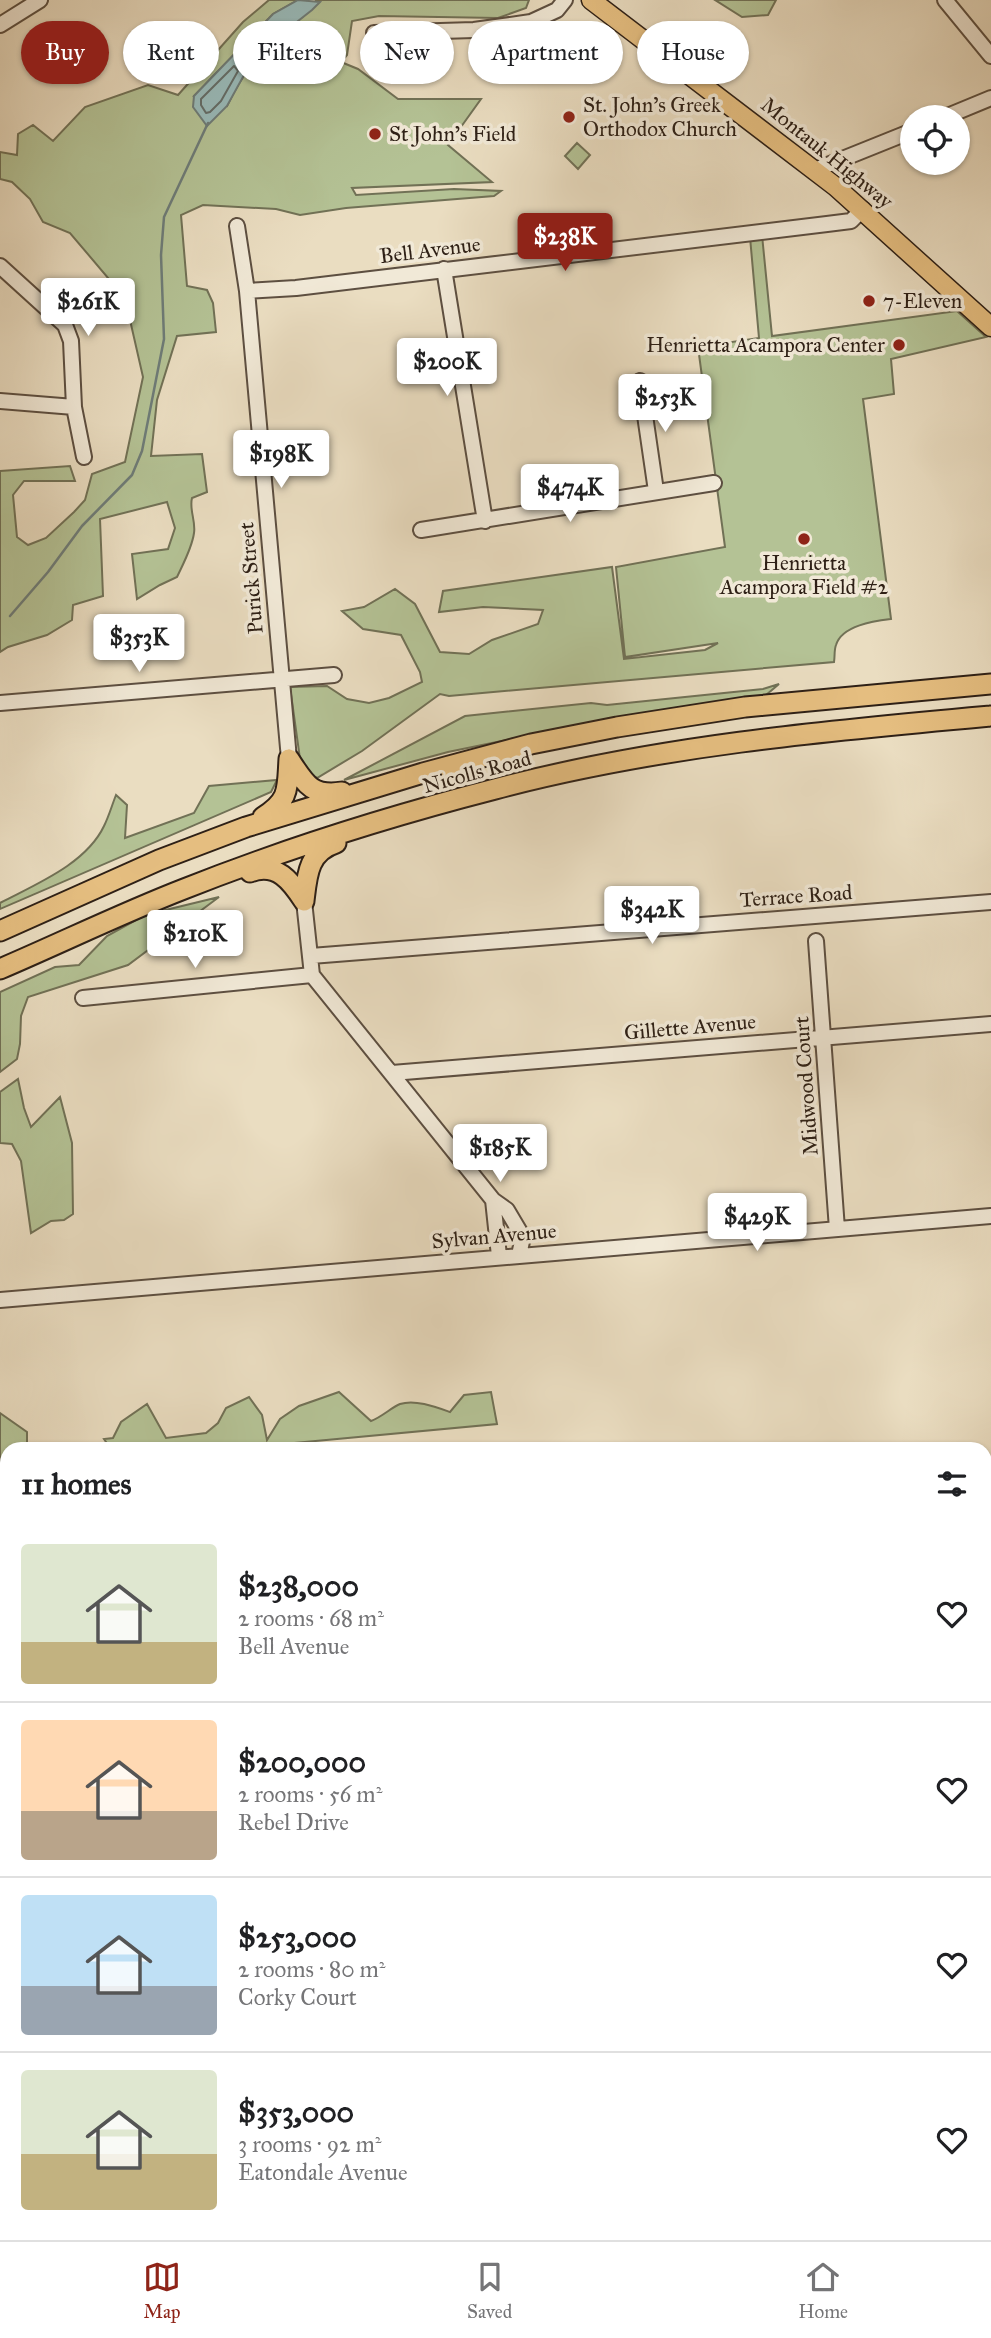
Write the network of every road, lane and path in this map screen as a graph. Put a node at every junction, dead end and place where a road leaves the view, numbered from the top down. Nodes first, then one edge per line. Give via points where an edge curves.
1 (40, 0) edge
2 (565, 0) edge
3 (591, 0) edge
4 (945, 0) edge
5 (0, 25) edge
6 (454, 31) edge
7 (991, 56) edge
8 (991, 98) edge
9 (970, 106) edge
10 (900, 136) edge
11 (815, 170) junction
12 (863, 209) junction
13 (237, 226) dead end
14 (0, 266) edge
15 (444, 269) junction
16 (247, 291) junction
17 (991, 327) edge
18 (640, 382) dead end
19 (0, 401) edge
20 (74, 407) junction
21 (84, 457) dead end
22 (714, 483) dead end
23 (656, 491) junction
24 (485, 521) junction
25 (421, 530) dead end
26 (334, 675) dead end
27 (282, 679) junction
28 (991, 684) edge
29 (0, 703) edge
30 (991, 716) edge
31 (289, 759) junction
32 (381, 785) junction
33 (246, 827) junction
34 (365, 827) junction
35 (205, 881) junction
36 (304, 901) junction
37 (991, 902) edge
38 (0, 930) edge
39 (816, 941) dead end
40 (311, 956) junction
41 (0, 970) edge
42 (312, 975) junction
43 (83, 998) dead end
44 (991, 1024) edge
45 (824, 1037) junction
46 (392, 1073) junction
47 (493, 1200) junction
48 (991, 1216) edge
49 (836, 1228) junction
50 (519, 1255) junction
51 (499, 1256) junction
52 (0, 1300) edge

1 - 5 street
2 - 6 street via 556,10 531,22
3 - 11 main road, Montauk Highway
4 - 7 street
8 - 9 street
10 - 11 street
11 - 12 main road, Montauk Highway
12 - 15 street, Bell Avenue via 853,220 839,223
12 - 17 main road, Montauk Highway
13 - 16 street, Purick Street
14 - 20 street via 65,325 71,341
15 - 16 street, Bell Avenue
15 - 24 street
16 - 27 street, Purick Street
18 - 23 street
19 - 20 street
20 - 21 street
22 - 23 street
23 - 24 street
24 - 25 street
26 - 27 street
27 - 29 street
27 - 31 street, Purick Street
28 - 32 highway, Nicolls Road via 745,707 617,727 531,744
30 - 34 highway, Nicolls Road via 791,734 610,763 495,789
31 - 32 highway via 307,786 316,791
31 - 33 highway via 280,806
32 - 33 highway, Nicolls Road
33 - 38 highway, Nicolls Road
34 - 35 highway, Nicolls Road
34 - 36 highway via 360,835 324,846 312,860
35 - 36 highway via 226,881 258,869 274,869 290,880
35 - 41 highway, Nicolls Road
36 - 40 street
37 - 40 street, Terrace Road
39 - 45 street, Midwood Court
40 - 42 street
42 - 43 street
42 - 46 street
44 - 45 street, Gillette Avenue
45 - 46 street, Gillette Avenue
45 - 49 street, Midwood Court
46 - 47 street
47 - 50 street via 507,1210 523,1237
47 - 51 street
48 - 49 street, Sylvan Avenue
49 - 50 street, Sylvan Avenue
50 - 51 street, Sylvan Avenue
51 - 52 street, Sylvan Avenue

